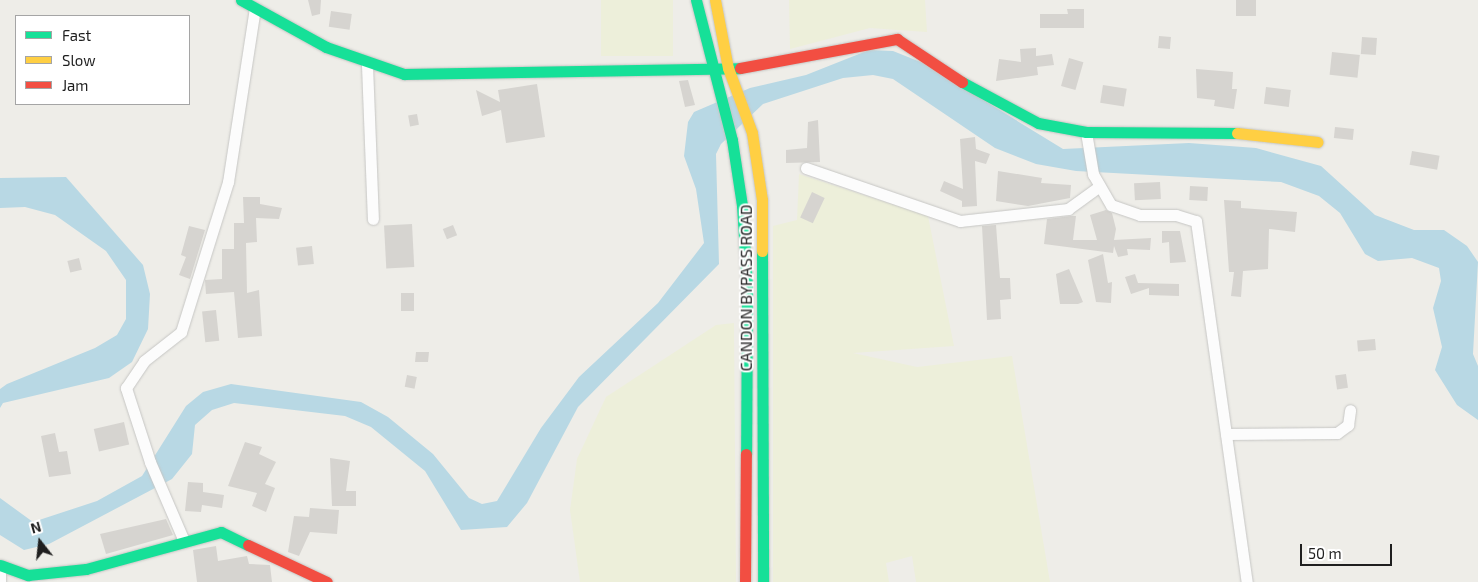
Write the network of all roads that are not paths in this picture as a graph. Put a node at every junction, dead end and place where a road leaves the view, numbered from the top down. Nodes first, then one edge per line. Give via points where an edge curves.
1 (241, 0) edge
2 (696, 0) edge
3 (715, 0) edge
4 (255, 8) junction
5 (367, 65) junction
6 (728, 68) junction
7 (712, 70) junction
8 (1086, 132) junction
9 (1318, 142) dead end
10 (806, 168) dead end
11 (1100, 186) junction
12 (374, 219) dead end
13 (1350, 410) dead end
14 (1226, 434) junction
15 (184, 541) junction
16 (0, 565) edge
17 (0, 582) edge
18 (327, 582) edge
19 (744, 582) edge
20 (763, 582) edge
21 (1247, 582) edge

1 - 4 main road
2 - 7 main road, CANDON BYPASS ROAD
3 - 6 main road, CANDON BYPASS ROAD
4 - 5 main road
4 - 15 street via 228,182 181,332 144,361 126,388 150,462
5 - 7 main road via 425,75
5 - 12 street
6 - 7 main road
6 - 8 main road via 766,67 897,39 1006,109 1038,123
6 - 20 main road, CANDON BYPASS ROAD via 752,133 764,226
7 - 19 main road, CANDON BYPASS ROAD via 732,140 747,287
8 - 9 main road via 1210,130
8 - 11 street via 1093,174
10 - 11 street via 960,221 1068,209
11 - 14 street via 1118,209 1196,221
13 - 14 street via 1348,425 1337,433
14 - 21 street
15 - 16 main road via 86,570 28,575
15 - 18 main road via 214,532 230,534
16 - 17 street

